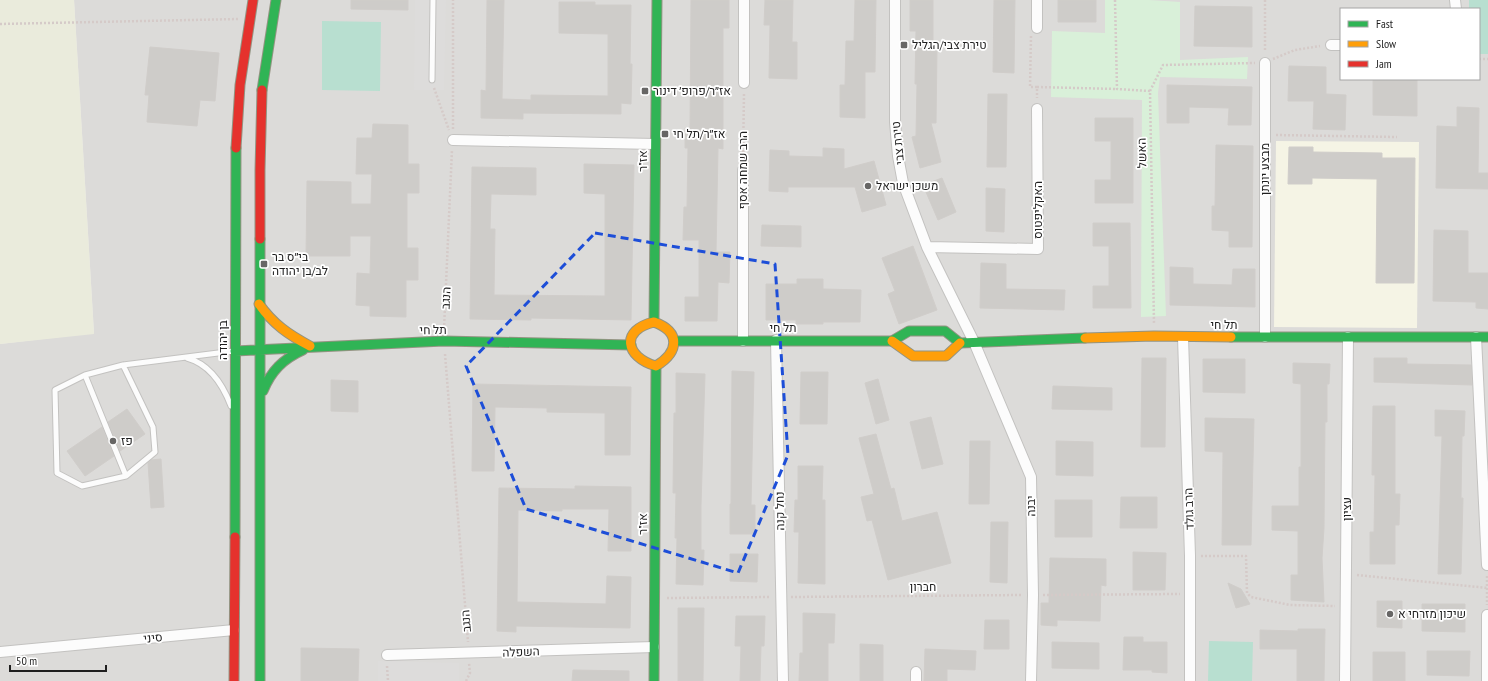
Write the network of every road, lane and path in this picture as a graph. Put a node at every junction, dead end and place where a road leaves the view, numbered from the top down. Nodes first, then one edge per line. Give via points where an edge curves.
1 (253, 0) edge
2 (276, 0) edge
3 (433, 0) edge
4 (453, 0) edge
5 (657, 0) edge
6 (744, 0) edge
7 (895, 0) edge
8 (1037, 0) edge
9 (1115, 0) edge
10 (1265, 0) edge
11 (250, 19) junction
12 (0, 24) edge
13 (1037, 28) joint
14 (1336, 45) edge
15 (1265, 63) junction
16 (432, 80) joint
17 (744, 83) joint
18 (1037, 87) junction
19 (1117, 89) junction
20 (1150, 92) junction
21 (1037, 109) joint
22 (1265, 135) junction
23 (1397, 137) dead end
24 (453, 140) junction
25 (655, 144) junction
26 (743, 170) joint
27 (927, 247) junction
28 (259, 304) junction
29 (654, 322) junction
30 (1154, 336) junction
31 (1265, 337) junction
32 (1348, 337) junction
33 (1476, 337) junction
34 (1488, 337) edge
35 (1183, 338) junction
36 (742, 340) junction
37 (776, 340) junction
38 (444, 341) junction
39 (674, 341) junction
40 (892, 341) junction
41 (974, 342) junction
42 (960, 343) junction
43 (631, 345) junction
44 (311, 346) junction
45 (260, 349) junction
46 (235, 351) junction
47 (184, 357) junction
48 (123, 365) junction
49 (656, 366) junction
50 (84, 375) junction
51 (261, 398) junction
52 (236, 424) junction
53 (126, 476) junction
54 (1190, 556) junction
55 (1487, 565) edge
56 (1346, 574) junction
57 (1488, 588) edge
58 (1191, 594) junction
59 (1033, 595) junction
60 (782, 597) junction
61 (655, 598) junction
62 (1346, 606) junction
63 (1487, 615) edge
64 (234, 630) junction
65 (654, 647) junction
66 (0, 652) edge
67 (469, 654) junction
68 (387, 655) joint
69 (234, 681) edge
70 (260, 681) edge
71 (388, 681) edge
72 (466, 681) edge
73 (654, 681) edge
74 (783, 681) edge
75 (1031, 681) edge
76 (1190, 681) edge
77 (1345, 681) edge
78 (1487, 681) edge

1 - 11 street, בן יהודה
2 - 28 street via 262,92
3 - 16 lane
4 - 24 path, הנגב
5 - 25 street, אז"ר
6 - 17 street
7 - 27 street, טירת צבי via 895,122 898,156 903,183
8 - 13 street
9 - 19 path
10 - 15 path
11 - 12 path
11 - 46 street, בן יהודה via 240,85 235,159
13 - 18 path via 1031,28 1030,88
14 - 15 path via 1295,50
15 - 20 path via 1163,65
15 - 22 street, מבצע יונתן
16 - 24 path
17 - 26 path, הרב שמחה אסף
18 - 19 path
18 - 21 path
19 - 20 path
20 - 30 path, האשל
21 - 27 street, האקליפטוס via 1038,249
22 - 23 path
22 - 31 street, מבצע יונתן
24 - 25 street
24 - 38 path, הנגב
25 - 29 street, אז"ר
26 - 36 street, הרב שמחה אסף
27 - 41 street, טירת צבי
28 - 44 street via 276,326
28 - 45 street
29 - 39 street via 668,328
29 - 43 street via 640,326 632,338
30 - 35 street, תל חי
30 - 41 street, תל חי
31 - 32 street, תל חי
31 - 35 street, תל חי
32 - 33 street, תל חי
32 - 56 street, עציון
33 - 34 street, תל חי
33 - 55 street
35 - 54 street, הרב גולד
36 - 37 street, תל חי
36 - 39 street, תל חי
37 - 40 street, תל חי
37 - 60 street, נחל קנה
38 - 43 street, תל חי
38 - 44 street, תל חי
38 - 67 path, הנגב
39 - 49 street via 668,359
40 - 42 street via 909,331 945,330
40 - 42 street via 913,356 946,356
41 - 42 street, תל חי
41 - 59 street, יבנה via 1031,477
43 - 49 street via 637,359
44 - 45 street, תל חי
44 - 51 street via 278,364 271,372
45 - 46 street, תל חי
45 - 51 street
46 - 47 lane
46 - 52 street, בן יהודה
47 - 48 lane
47 - 52 lane via 202,364 212,374 230,404
48 - 50 lane
48 - 53 lane via 152,427 155,452
49 - 61 street, אז"ר
50 - 53 lane
50 - 53 lane via 55,390 57,473 82,486
51 - 70 street
52 - 64 street, בן יהודה
54 - 58 street, הרב גולד
54 - 62 path via 1246,556 1247,593 1251,597 1290,604
55 - 57 path
56 - 57 path
56 - 62 street, עציון
57 - 63 path
58 - 59 path, חברון
58 - 76 street, הרב גולד
59 - 60 path, חברון
59 - 75 street, יבנה
60 - 61 path, חברון
60 - 74 street, נחל קנה
61 - 65 street, אז"ר
62 - 77 street, עציון
63 - 78 street
64 - 66 street, סיני
64 - 69 street, בן יהודה
65 - 67 street, השפלה
65 - 73 street, אז"ר
67 - 68 street, השפלה
67 - 72 path, הנגב via 470,673
68 - 71 path

